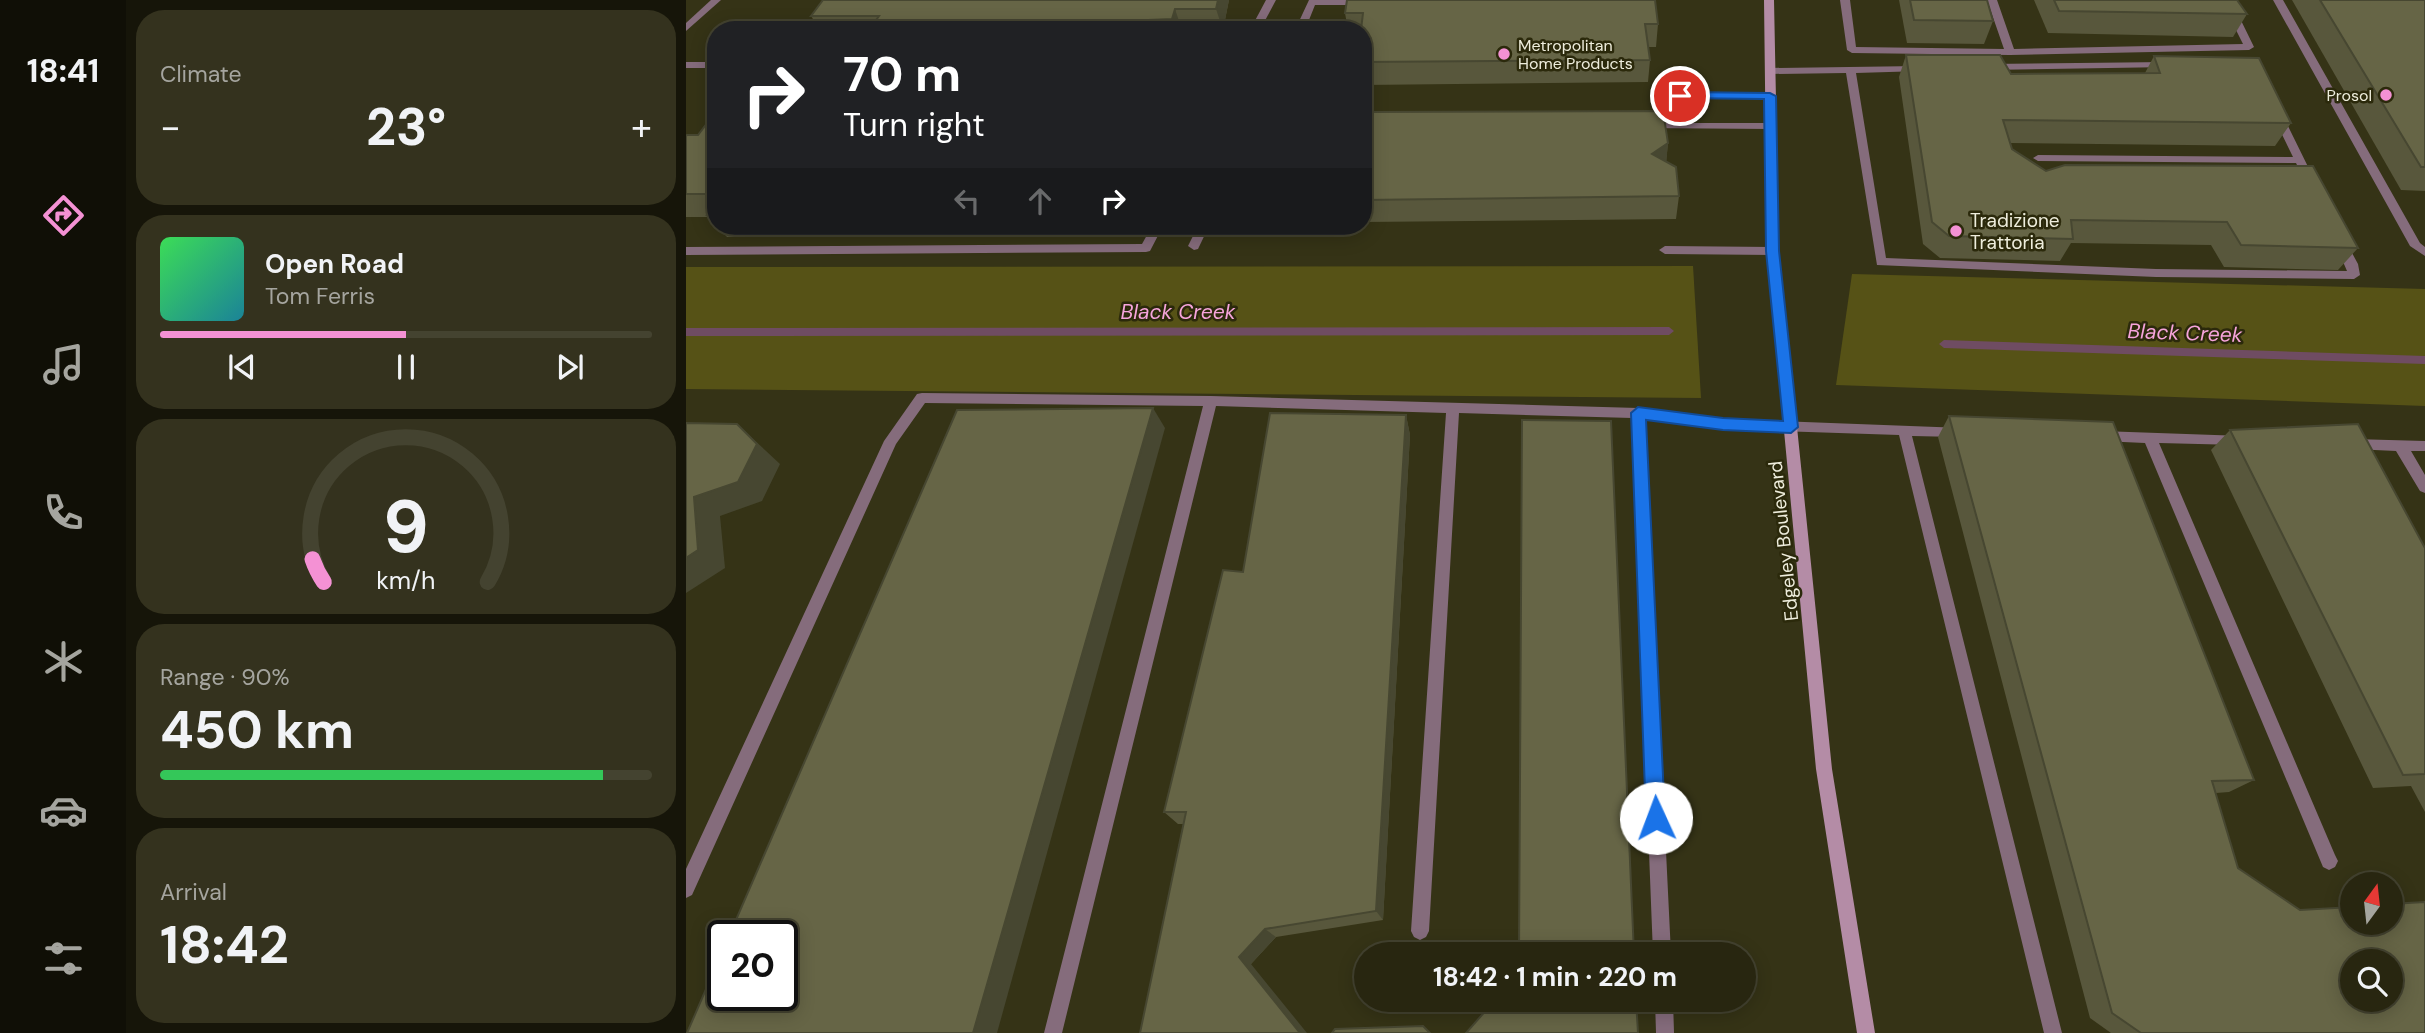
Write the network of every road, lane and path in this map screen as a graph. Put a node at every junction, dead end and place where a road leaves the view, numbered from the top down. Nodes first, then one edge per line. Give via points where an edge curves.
1 (716, 0) edge
2 (1271, 0) edge
3 (1769, 0) edge
4 (1845, 0) edge
5 (1992, 0) edge
6 (2226, 0) edge
7 (2278, 0) edge
8 (1379, 2) edge
9 (1260, 21) edge
10 (1304, 21) edge
11 (686, 29) edge
12 (2010, 52) junction
13 (686, 65) edge
14 (707, 65) edge
15 (2185, 65) edge
16 (1976, 67) edge
17 (1936, 68) edge
18 (1770, 71) junction
19 (1851, 71) junction
20 (1680, 96) dead end
21 (1770, 96) junction
22 (2269, 99) edge
23 (1640, 126) edge
24 (1771, 126) junction
25 (2038, 158) dead end
26 (2300, 160) junction
27 (2317, 194) edge
28 (2335, 229) edge
29 (1152, 235) edge
30 (1199, 235) edge
31 (1194, 246) dead end
32 (1665, 250) dead end
33 (686, 251) edge
34 (1773, 251) junction
35 (2425, 252) edge
36 (1211, 401) junction
37 (1453, 408) junction
38 (1638, 413) junction
39 (1791, 427) junction
40 (1904, 430) junction
41 (1972, 432) edge
42 (2082, 436) edge
43 (2150, 438) junction
44 (2248, 441) edge
45 (2345, 444) edge
46 (2400, 445) junction
47 (2425, 446) edge
48 (2425, 486) edge
49 (2329, 861) dead end
50 (686, 889) edge
51 (1420, 931) dead end
52 (1661, 942) edge
53 (1664, 1012) edge
54 (1053, 1033) edge
55 (1665, 1033) edge
56 (1866, 1033) edge
57 (2053, 1033) edge

1 - 11 street
2 - 9 street
3 - 18 street, Edgeley Boulevard
4 - 12 street via 1852,50
5 - 12 street
6 - 12 street via 2249,47
7 - 35 street via 2416,246
8 - 10 street via 1312,2
13 - 14 street
15 - 16 street
17 - 19 street
18 - 19 street
18 - 21 street, Edgeley Boulevard
19 - 28 street via 1881,262 2354,275
20 - 21 street
21 - 24 street, Edgeley Boulevard
22 - 26 street
23 - 24 street
24 - 34 street, Edgeley Boulevard
25 - 26 street
26 - 27 street
29 - 33 street via 1146,248
30 - 31 street
32 - 34 street
34 - 39 street, Edgeley Boulevard
36 - 37 street
36 - 50 street via 922,398 891,441
36 - 54 street
37 - 38 street
37 - 51 street
38 - 39 street
38 - 52 street
39 - 40 street
39 - 56 street, Edgeley Boulevard via 1824,769
40 - 41 street
40 - 57 street
42 - 43 street
43 - 44 street
43 - 49 street
45 - 46 street
46 - 47 street
46 - 48 street
53 - 55 street

